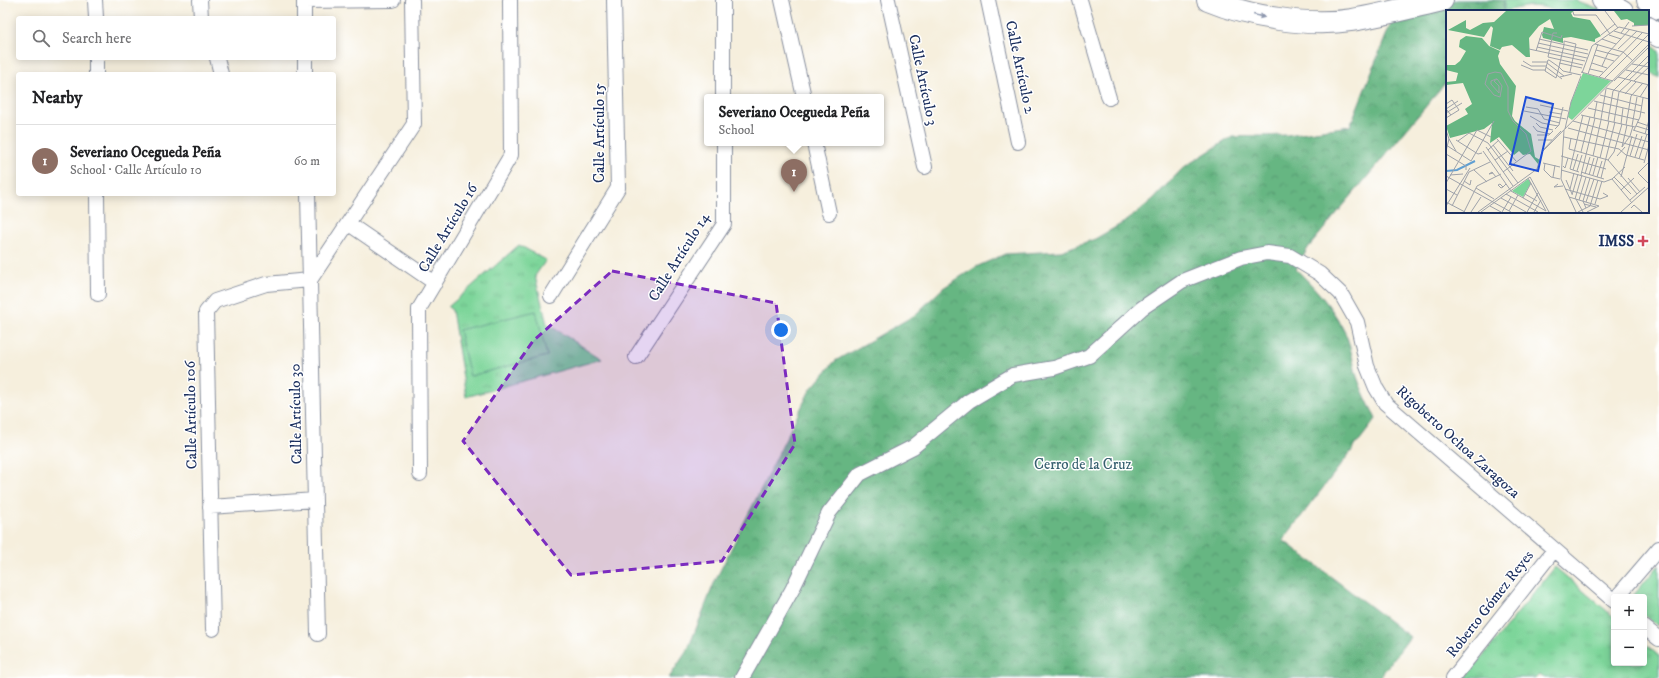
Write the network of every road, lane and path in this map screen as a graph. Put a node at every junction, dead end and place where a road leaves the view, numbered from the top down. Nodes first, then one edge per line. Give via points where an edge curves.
1 (95, 0) edge
2 (200, 0) edge
3 (304, 0) edge
4 (393, 0) edge
5 (412, 0) edge
6 (510, 0) edge
7 (614, 0) edge
8 (723, 0) edge
9 (782, 0) edge
10 (888, 0) edge
11 (988, 0) edge
12 (1080, 0) edge
13 (1208, 0) edge
14 (1442, 0) edge
15 (1603, 0) edge
16 (1648, 0) edge
17 (1659, 8) edge
18 (1620, 10) edge
19 (96, 16) edge
20 (201, 16) edge
21 (304, 16) edge
22 (1649, 29) edge
23 (1659, 36) edge
24 (96, 60) edge
25 (218, 60) edge
26 (305, 60) edge
27 (96, 72) edge
28 (220, 72) edge
29 (305, 72) edge
30 (723, 94) edge
31 (803, 94) edge
32 (1109, 98) dead end
33 (1018, 142) dead end
34 (724, 146) edge
35 (815, 146) edge
36 (925, 167) dead end
37 (97, 196) edge
38 (308, 196) edge
39 (829, 213) dead end
40 (349, 224) junction
41 (310, 280) junction
42 (435, 283) junction
43 (98, 294) dead end
44 (551, 296) dead end
45 (636, 358) dead end
46 (420, 474) dead end
47 (315, 500) junction
48 (210, 507) junction
49 (1659, 548) edge
50 (1554, 550) junction
51 (1619, 594) edge
52 (1611, 598) edge
53 (213, 629) dead end
54 (1647, 629) edge
55 (318, 634) dead end
56 (1659, 639) edge
57 (742, 678) edge
58 (1453, 678) edge

1 - 19 street
2 - 20 street
3 - 4 street
3 - 21 street
5 - 40 street via 414,124
6 - 42 street, Calle Artículo 16 via 512,155
7 - 44 street, Calle Artículo 15 via 618,188
8 - 30 street
9 - 31 street
10 - 36 street, Calle Artículo 3
11 - 33 street, Calle Artículo 2
12 - 32 street
13 -> 14 main road via 1224,7 1267,18 1320,21 1352,20
15 - 18 main road
16 - 17 main road
22 - 23 main road
24 - 27 street
25 - 28 street
26 - 29 street
34 - 45 street, Calle Artículo 14 via 724,224
35 - 39 street
37 - 43 street
38 - 41 street, Calle Artículo 30
40 - 41 street
40 - 42 street
41 - 47 street, Calle Artículo 30
41 - 48 street, Calle Artículo 106 via 266,284 215,301 206,312
42 - 46 street, Calle Artículo 16 via 419,309
47 - 48 street
47 - 55 street, Calle Artículo 30
48 - 53 street, Calle Artículo 106
49 - 51 street
50 - 52 street, Rigoberto Ochoa Zaragoza
50 - 57 street, Rigoberto Ochoa Zaragoza via 1385,403 1367,366 1357,322 1341,294 1320,274 1290,256 1267,253 1241,258 1182,281 1142,308 1089,356 1054,368 1013,375 969,401 913,447 860,474 829,513 792,590
50 - 58 street, Roberto Gómez Reyes
54 - 56 street

